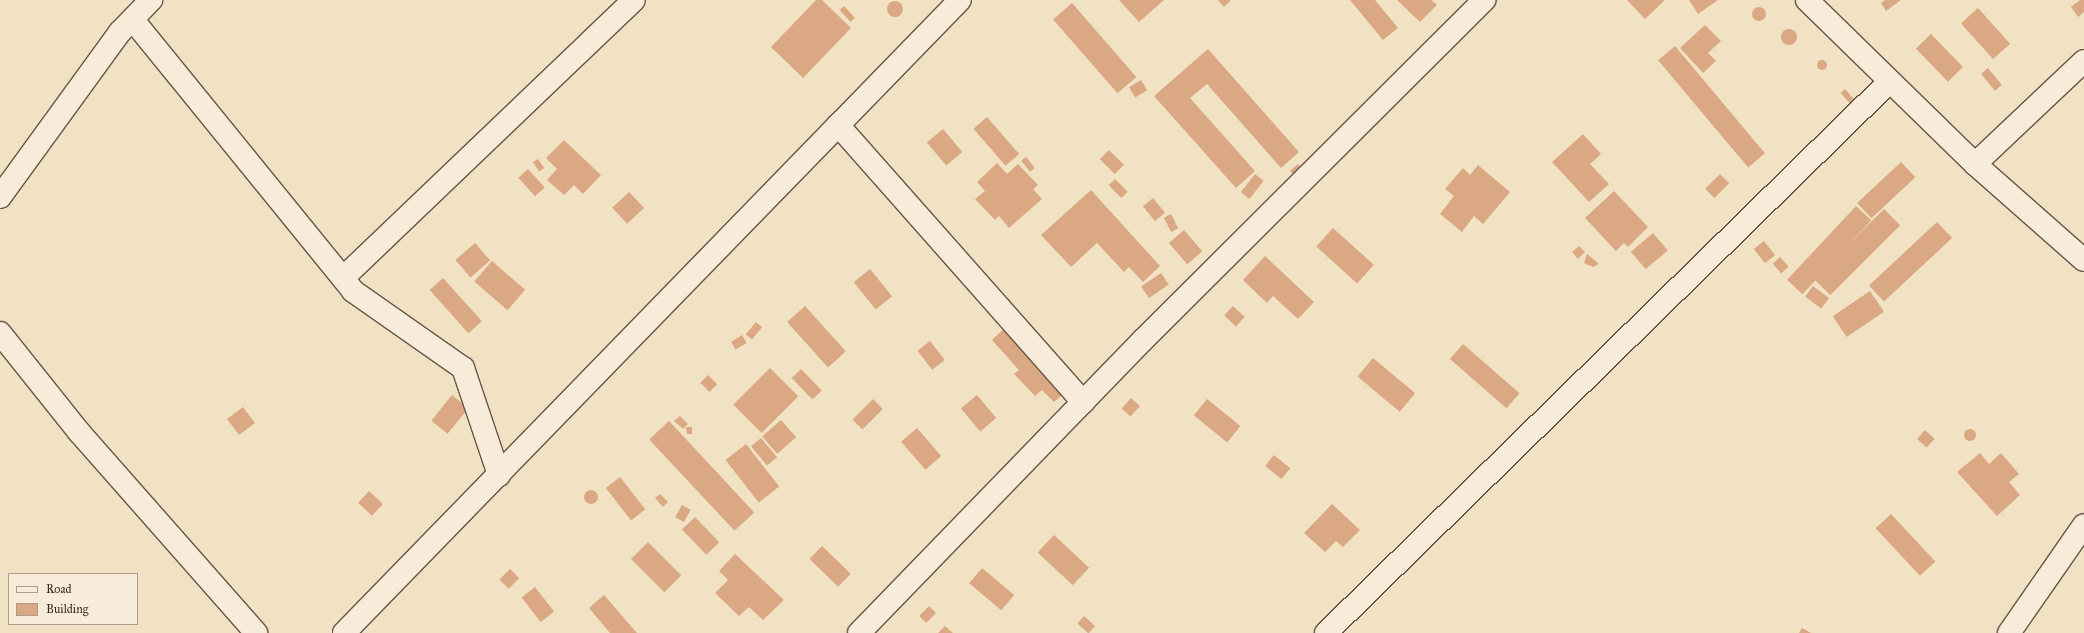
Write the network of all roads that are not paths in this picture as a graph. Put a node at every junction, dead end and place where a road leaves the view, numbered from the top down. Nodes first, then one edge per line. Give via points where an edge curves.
1 (151, 0) edge
2 (634, 0) edge
3 (960, 0) edge
4 (1484, 0) edge
5 (1806, 0) edge
6 (133, 20) junction
7 (2084, 61) edge
8 (1888, 82) junction
9 (838, 125) junction
10 (1975, 164) junction
11 (0, 197) edge
12 (2084, 260) edge
13 (343, 278) junction
14 (0, 333) edge
15 (1083, 402) junction
16 (499, 475) junction
17 (2084, 525) edge
18 (256, 633) edge
19 (344, 633) edge
20 (859, 633) edge
21 (1326, 633) edge
22 (2009, 633) edge

1 - 6 street
2 - 13 street
3 - 9 street
4 - 15 street
5 - 8 street
6 - 11 street
6 - 13 street
7 - 10 street
8 - 10 street
8 - 21 street
9 - 15 street
9 - 16 street
10 - 12 street
13 - 16 street via 354,290 462,368
14 - 18 street via 79,432
15 - 20 street
16 - 19 street
17 - 22 street

